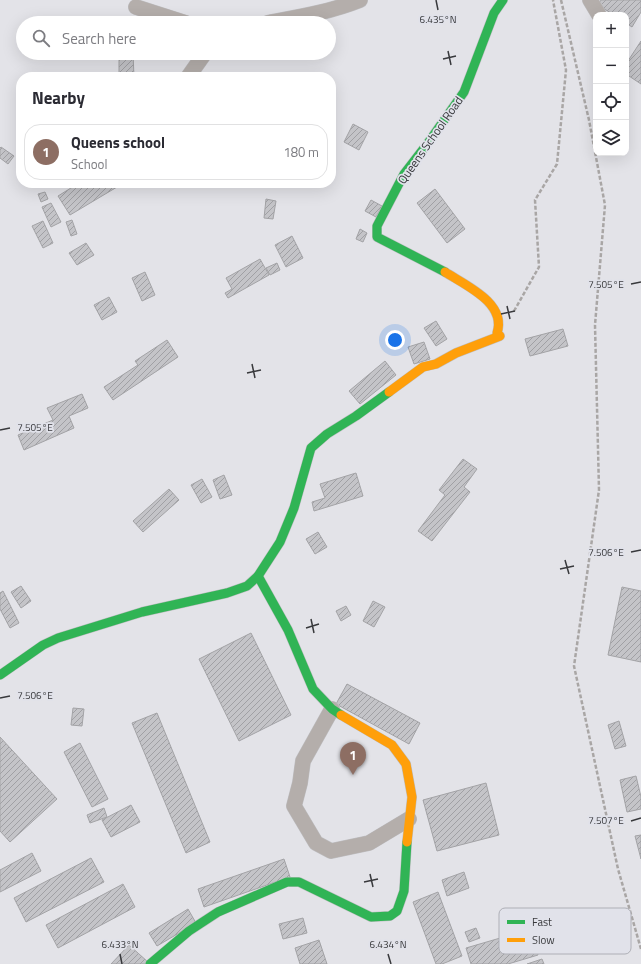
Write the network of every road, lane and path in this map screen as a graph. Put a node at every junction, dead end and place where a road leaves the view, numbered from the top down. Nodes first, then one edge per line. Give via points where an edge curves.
1 (360, 0) edge
2 (502, 0) edge
3 (554, 0) edge
4 (561, 0) edge
5 (590, 0) edge
6 (136, 7) dead end
7 (596, 12) edge
8 (164, 16) edge
9 (307, 16) edge
10 (200, 60) edge
11 (192, 72) edge
12 (512, 315) dead end
13 (258, 576) junction
14 (0, 674) edge
15 (332, 709) junction
16 (409, 819) junction
17 (629, 908) edge
18 (631, 915) edge
19 (641, 949) edge
20 (150, 964) edge

1 - 9 street
2 - 13 street, Queens School Road via 494,13 464,92 404,174 376,232 377,236 439,268 484,297 495,309 497,333 500,336 456,353 436,364 423,367 311,448 294,508 280,542
3 - 12 path via 566,70 556,164 535,200 539,267
4 - 17 path via 606,205 595,325 599,490 574,666 618,870
5 - 7 street
6 - 8 street
10 - 11 street
13 - 14 street via 247,586 227,593 142,612 58,638
13 - 15 street via 288,630 313,689
15 - 16 street via 392,745 406,764 412,797
15 - 16 street via 303,761 294,806 316,843 331,851 369,844
16 - 20 street via 404,891 397,911 390,916 371,917 299,882 287,882 218,912 189,931
18 - 19 path

